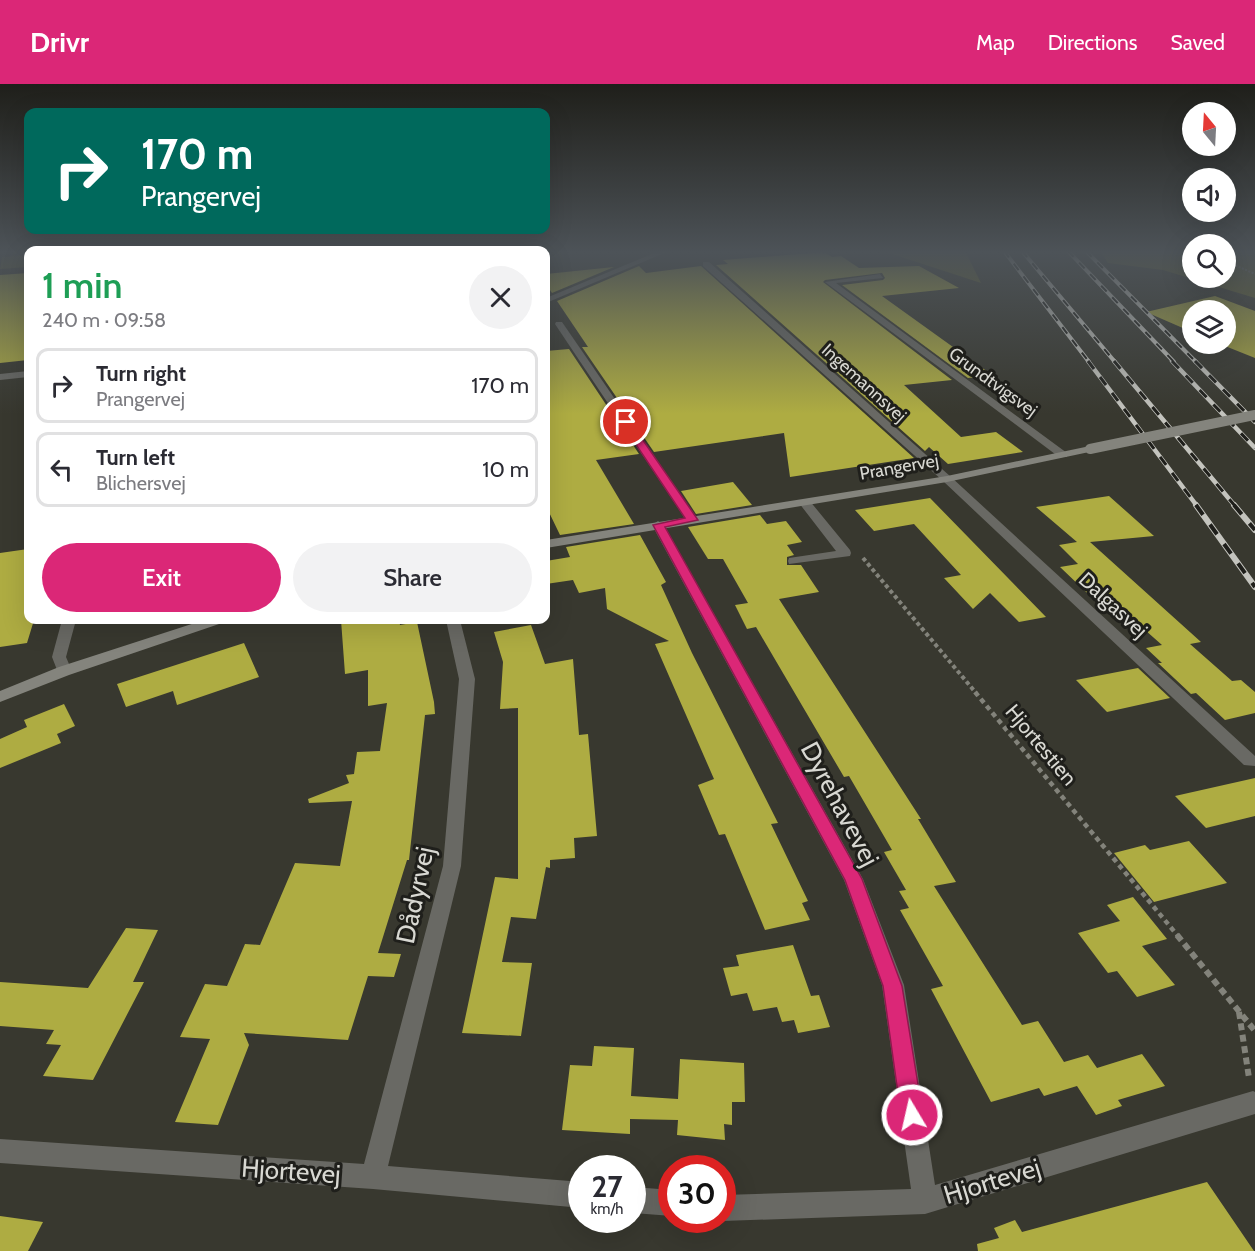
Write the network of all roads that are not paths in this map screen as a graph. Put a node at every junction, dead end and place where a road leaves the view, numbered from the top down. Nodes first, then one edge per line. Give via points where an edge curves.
1 (752, 305) edge
2 (861, 305) edge
3 (559, 324) dead end
4 (24, 374) edge
5 (0, 377) edge
6 (1255, 415) edge
7 (1063, 454) junction
8 (947, 479) junction
9 (805, 503) junction
10 (692, 520) junction
11 (658, 525) junction
12 (550, 543) edge
13 (794, 561) dead end
14 (68, 624) edge
15 (205, 624) edge
16 (454, 624) edge
17 (64, 671) junction
18 (0, 697) edge
19 (1250, 761) dead end
20 (1253, 1103) road end
21 (0, 1151) edge
22 (373, 1177) junction
23 (568, 1194) edge
24 (925, 1201) junction
25 (736, 1208) edge

1 - 8 street, Ingemannsvej
2 - 7 street, Grundtvigsvej
3 - 10 street
4 - 5 street
6 - 7 street, Prangervej, bridge
7 - 8 street, Prangervej
8 - 9 street, Prangervej
8 - 19 street, Dalgasvej
9 - 10 street, Prangervej
9 - 13 street via 845,553
10 - 11 street, Prangervej
11 - 12 street, Prangervej
11 - 24 street, Dyrehavevej via 853,879 892,986
14 - 17 street via 59,657
15 - 17 street
16 - 22 street, Dådyrvej via 467,679 452,866
17 - 18 street
20 - 24 street, Hjortevej
21 - 22 street, Hjortevej
22 - 23 street, Hjortevej
24 - 25 street, Hjortevej

